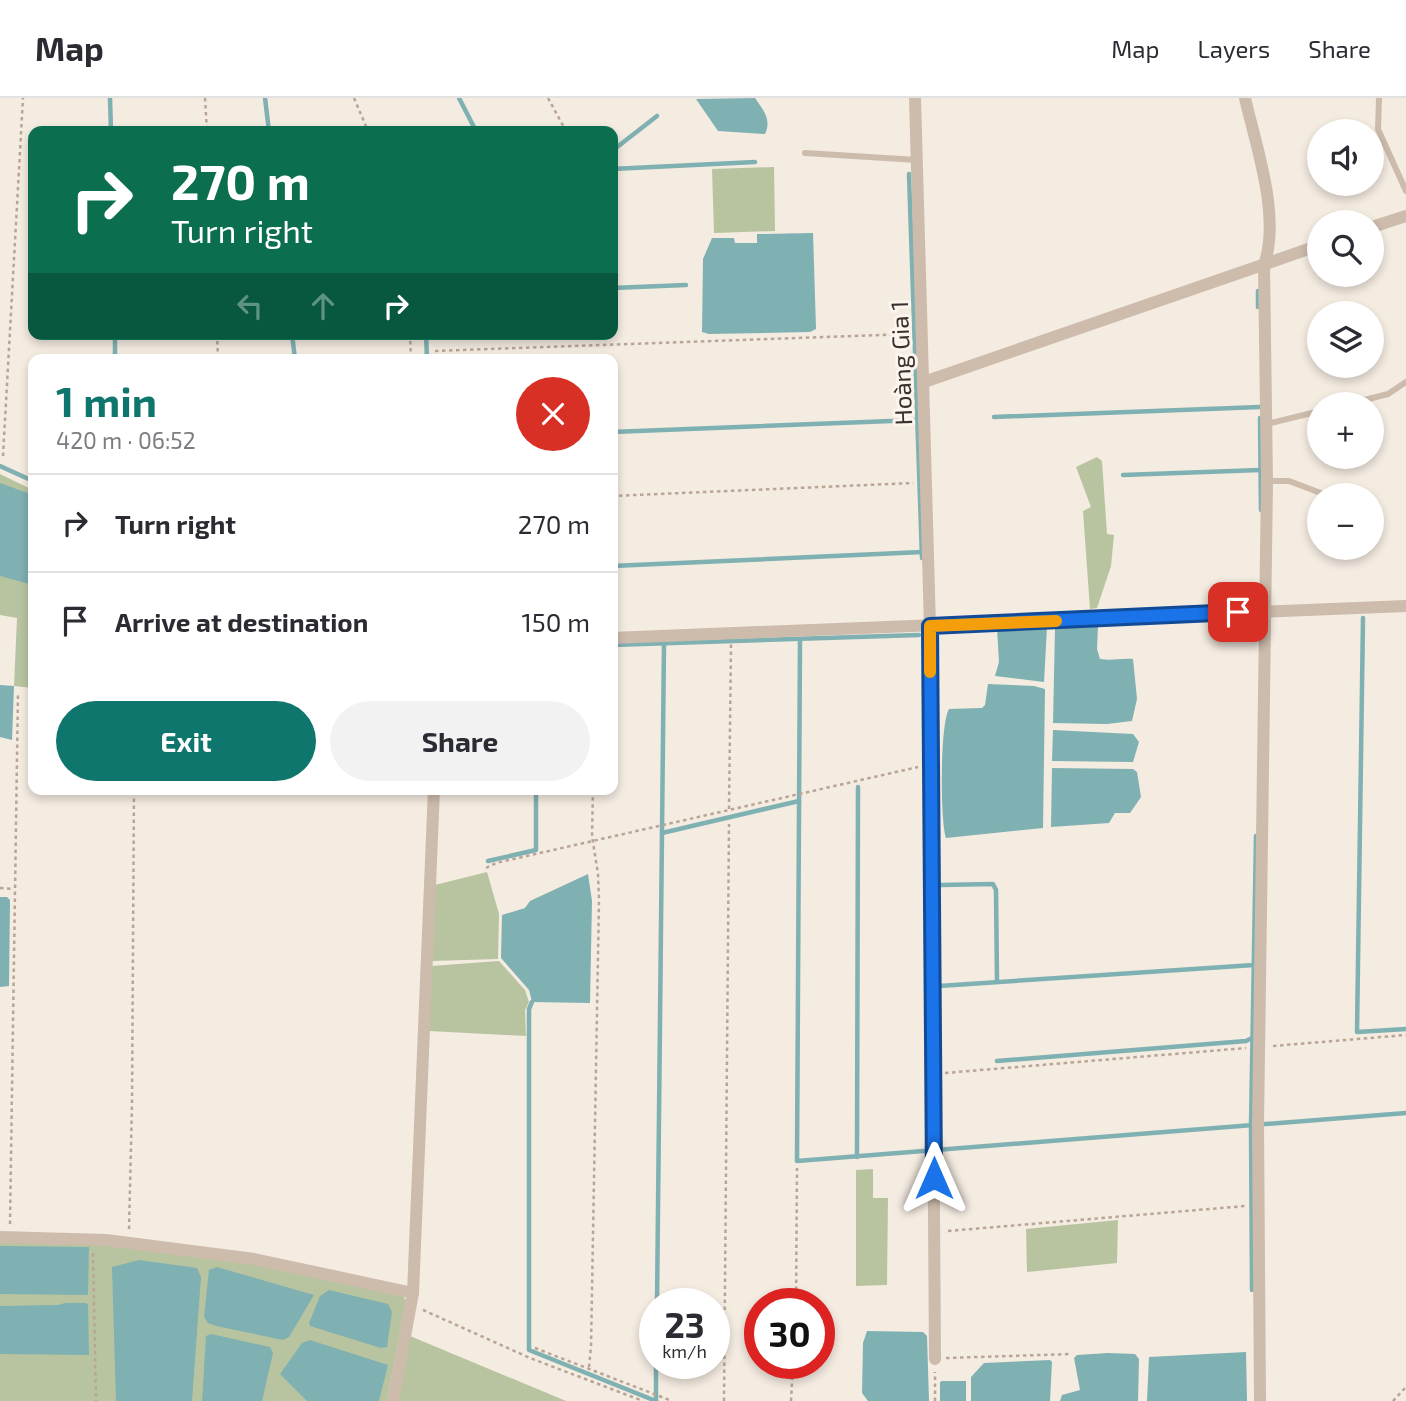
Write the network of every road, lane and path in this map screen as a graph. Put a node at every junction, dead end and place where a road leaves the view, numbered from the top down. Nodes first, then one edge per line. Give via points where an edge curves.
1 (23, 98) edge
2 (205, 98) edge
3 (354, 98) edge
4 (548, 98) edge
5 (915, 98) edge
6 (1245, 98) edge
7 (1379, 98) edge
8 (207, 126) edge
9 (366, 126) edge
10 (563, 126) edge
11 (805, 153) dead end
12 (917, 160) junction
13 (1406, 191) edge
14 (1406, 216) edge
15 (1384, 224) edge
16 (1307, 250) edge
17 (1264, 265) junction
18 (922, 334) junction
19 (435, 351) dead end
20 (924, 382) junction
21 (1406, 382) edge
22 (1384, 395) edge
23 (1307, 414) edge
24 (1267, 424) junction
25 (3, 456) dead end
26 (1267, 481) junction
27 (926, 483) junction
28 (1307, 488) edge
29 (618, 496) edge
30 (1406, 606) edge
31 (1265, 611) junction
32 (930, 626) junction
33 (731, 634) junction
34 (618, 638) edge
35 (18, 692) dead end
36 (931, 764) junction
37 (134, 795) edge
38 (434, 795) edge
39 (593, 795) edge
40 (729, 810) junction
41 (729, 824) dead end
42 (593, 841) junction
43 (486, 868) dead end
44 (0, 888) edge
45 (15, 889) junction
46 (1406, 1035) edge
47 (1259, 1047) junction
48 (933, 1074) junction
49 (797, 1168) dead end
50 (1259, 1205) junction
51 (934, 1232) junction
52 (5, 1237) edge
53 (92, 1239) junction
54 (128, 1243) junction
55 (796, 1288) edge
56 (412, 1299) junction
57 (535, 1348) dead end
58 (1072, 1354) dead end
59 (935, 1359) junction
60 (589, 1367) junction
61 (792, 1379) edge
62 (1406, 1387) edge
63 (96, 1401) edge
64 (393, 1401) edge
65 (643, 1401) edge
66 (672, 1401) edge
67 (724, 1401) edge
68 (791, 1401) edge
69 (935, 1401) edge
70 (1260, 1401) edge
71 (1393, 1401) edge

1 - 25 path
2 - 8 path
3 - 9 path
4 - 10 path
5 - 12 street, Hoàng Gia 1
6 - 17 street via 1267,197 1271,236
7 - 13 lane via 1378,129
11 - 12 lane
12 - 18 street, Hoàng Gia 1
14 - 15 street
16 - 17 street
17 - 20 street
17 - 24 street
18 - 19 path
18 - 20 street, Hoàng Gia 1
20 - 27 street, Hoàng Gia 1
21 - 22 lane
23 - 24 lane
24 - 26 street
26 - 28 lane via 1289,481
26 - 31 street
27 - 29 path
27 - 32 street, Hoàng Gia 1
30 - 31 street
31 - 32 street
31 - 47 street
32 - 33 street
32 - 36 street, Hoàng Gia 1
33 - 34 street
33 - 40 path
35 - 45 path
36 - 40 path
36 - 48 street, Hoàng Gia 1
37 - 54 path
38 - 56 street
39 - 42 path
40 - 42 path
41 - 67 path
42 - 43 path
42 - 60 path via 599,899
44 - 45 path
45 - 52 path
46 - 47 path
47 - 48 path
47 - 50 street
48 - 51 street, Hoàng Gia 1
49 - 55 path
50 - 51 path
50 - 70 street
51 - 59 street, Hoàng Gia 1
52 - 53 street
53 - 54 street
53 - 63 path
54 - 56 street via 254,1259
56 - 64 street
56 - 65 path via 530,1357
57 - 60 path
58 - 59 path
59 - 69 path
60 - 66 path
61 - 68 path
62 - 71 path

